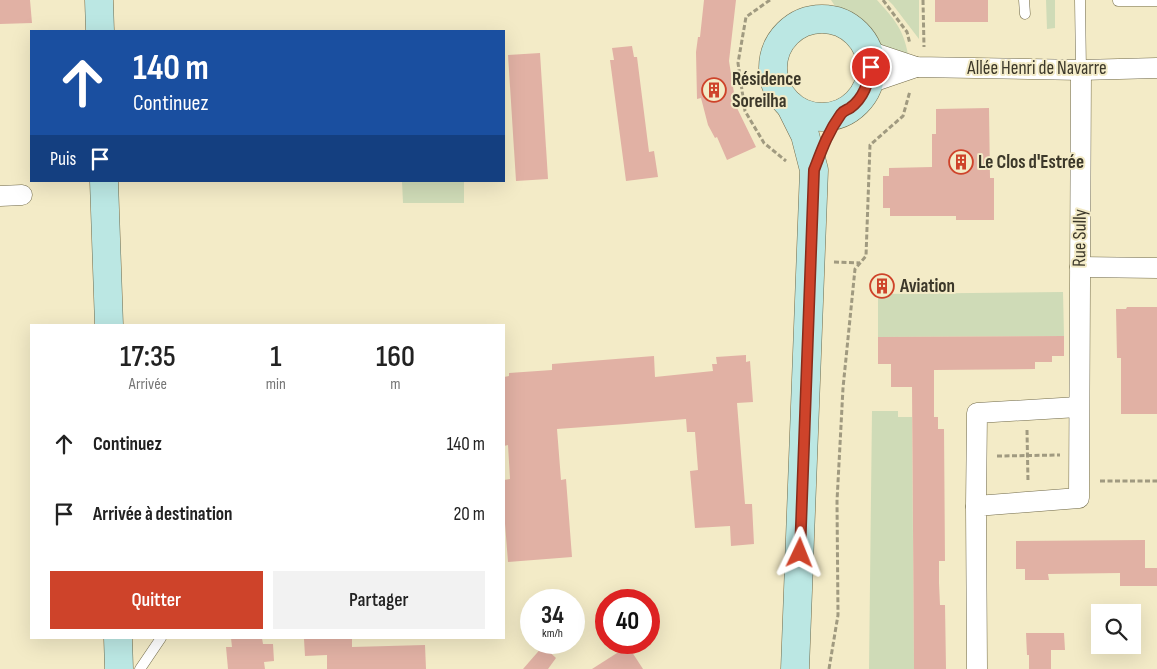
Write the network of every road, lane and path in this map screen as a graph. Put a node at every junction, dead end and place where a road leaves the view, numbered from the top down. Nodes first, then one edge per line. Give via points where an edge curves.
1 (99, 0) edge
2 (770, 0) edge
3 (803, 0) edge
4 (883, 0) edge
5 (923, 0) edge
6 (1024, 0) edge
7 (1080, 0) edge
8 (1118, 1) edge
9 (1157, 1) edge
10 (829, 10) edge
11 (1025, 14) dead end
12 (100, 30) edge
13 (789, 31) junction
14 (868, 52) junction
15 (920, 67) junction
16 (1157, 68) edge
17 (1081, 70) junction
18 (868, 83) junction
19 (790, 105) junction
20 (843, 111) junction
21 (803, 168) junction
22 (104, 182) edge
23 (22, 195) dead end
24 (0, 196) edge
25 (829, 261) dead end
26 (860, 263) junction
27 (1080, 267) junction
28 (1157, 268) edge
29 (109, 324) edge
30 (1078, 407) junction
31 (1027, 410) junction
32 (1029, 502) junction
33 (976, 506) junction
34 (118, 639) edge
35 (160, 639) edge
36 (119, 669) edge
37 (140, 669) edge
38 (795, 669) edge
39 (829, 669) edge
40 (977, 669) edge

1 - 12 street
2 - 21 path via 746,17 738,63 745,111 764,144
3 - 13 street
4 - 15 path via 907,32
5 - 15 path
6 - 11 lane
7 - 17 lane
8 - 9 lane
10 - 13 street via 821,18 803,22
10 - 14 street via 860,38
13 - 19 street via 779,44 774,76
14 - 15 street, Allée Henri de Navarre
14 - 18 street via 871,67
15 - 17 street, Allée Henri de Navarre
15 - 18 street, Allée Henri de Navarre
15 - 26 path via 902,116 870,145 866,256
16 - 17 street, Allée Henri de Navarre
17 - 27 street, Rue Sully
18 - 20 street via 862,97
19 - 20 street via 820,117
19 - 21 street via 805,135
20 - 21 street
21 - 38 street
22 - 29 street
23 - 24 street
25 - 26 path
26 - 39 path via 856,269 843,388 837,501 838,615
27 - 28 street
27 - 30 street, Rue Sully
30 - 31 street
30 - 32 street, Rue Sully via 1079,498
31 - 32 path
31 - 33 street via 977,413
32 - 33 street, Rue Sully
33 - 40 street
34 - 36 street
35 - 37 lane

